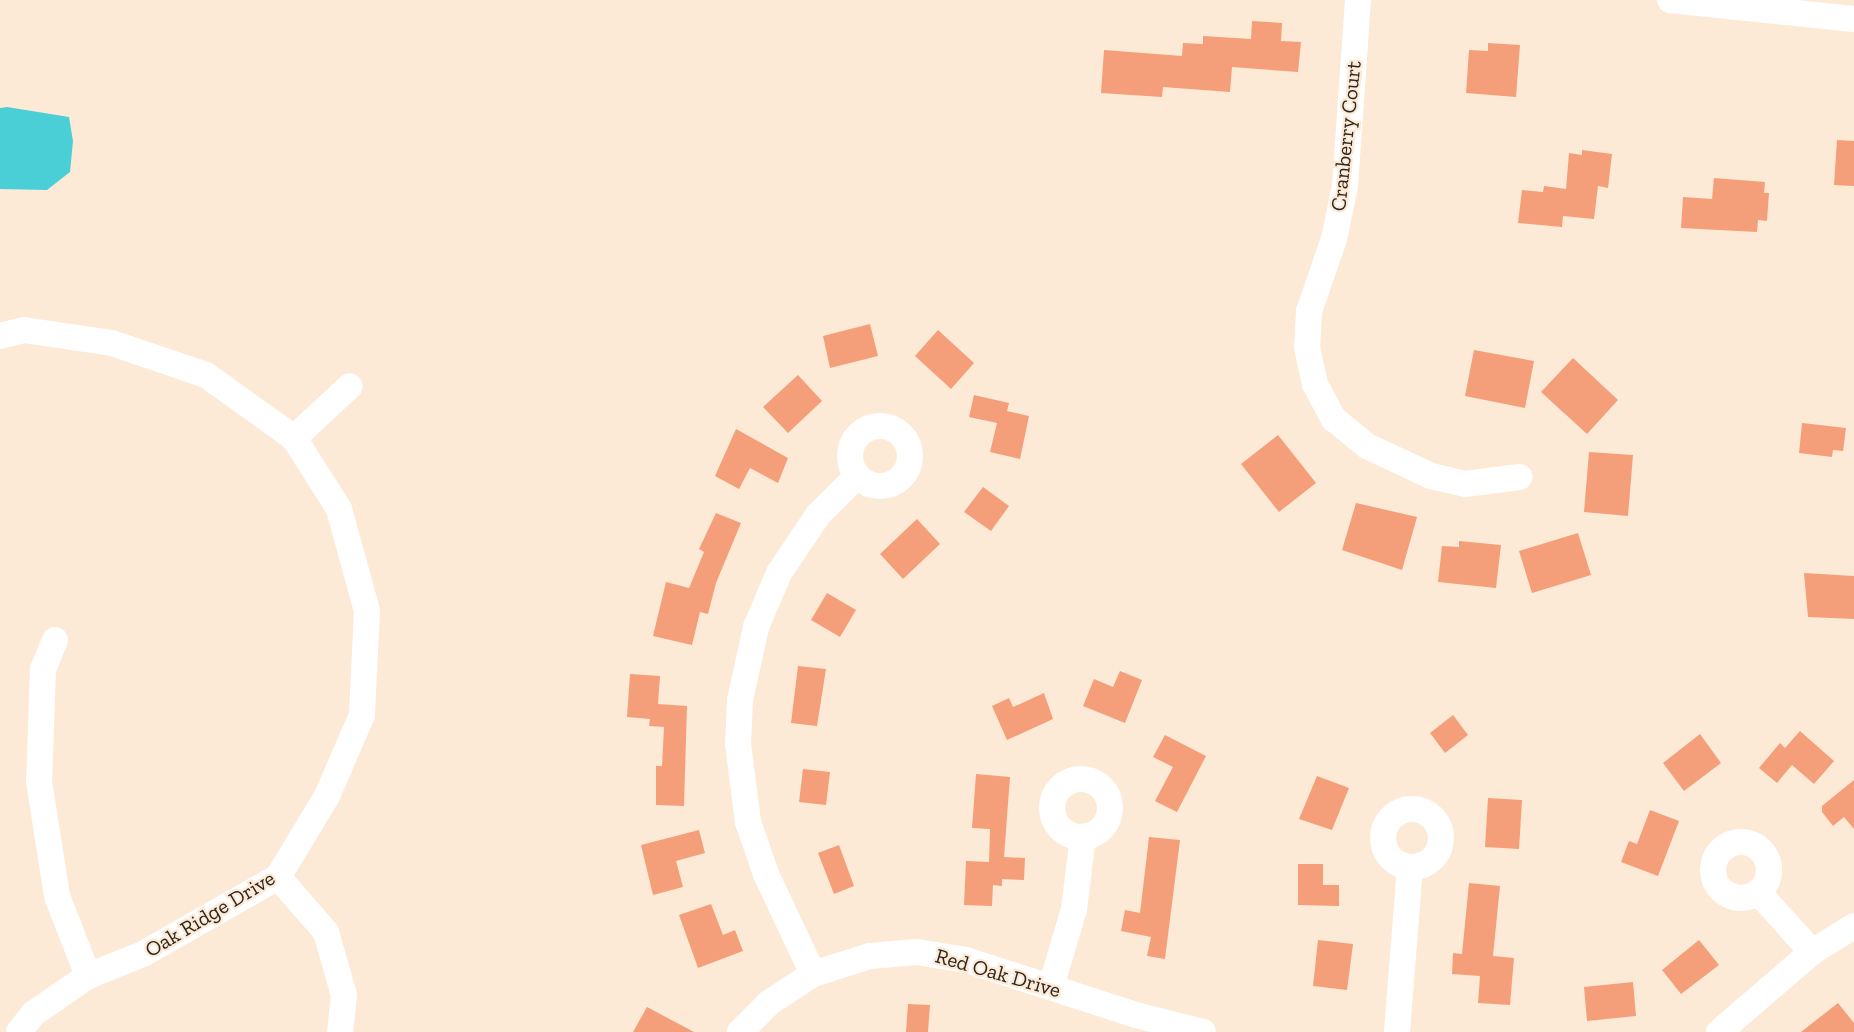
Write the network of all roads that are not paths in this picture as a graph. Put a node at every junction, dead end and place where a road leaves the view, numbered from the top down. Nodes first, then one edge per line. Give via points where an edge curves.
1 (1358, 0) edge
2 (1670, 0) edge
3 (1854, 19) edge
4 (0, 336) edge
5 (350, 386) dead end
6 (294, 438) junction
7 (857, 476) dead end
8 (1520, 477) dead end
9 (55, 640) dead end
10 (1083, 837) dead end
11 (1410, 868) dead end
12 (278, 877) junction
13 (1758, 892) dead end
14 (1854, 926) edge
15 (1812, 952) junction
16 (813, 974) junction
17 (88, 976) junction
18 (1051, 987) junction
19 (19, 1032) edge
20 (340, 1032) edge
21 (740, 1032) edge
22 (1203, 1032) edge
23 (1396, 1032) edge
24 (1719, 1032) edge

1 - 8 street, Cranberry Court via 1346,186 1334,238 1309,311 1307,347 1315,384 1334,419 1367,446 1431,476 1465,484
2 - 3 street
4 - 6 street, Oak Ridge Drive via 24,330 112,343 206,375
5 - 6 street
6 - 12 street, Oak Ridge Drive via 339,509 367,611 362,715 327,796
7 - 16 street via 818,515 779,573 756,627 740,700 738,744 748,822 766,874
9 - 17 street via 43,669 39,781 57,896
10 - 18 street via 1074,909
11 - 23 street
12 - 17 street, Oak Ridge Drive via 143,954
12 - 20 street via 326,932 344,995
13 - 15 street
14 - 15 street
15 - 24 street
16 - 18 street, Red Oak Drive via 870,956 917,952 966,960
16 - 21 street, Red Oak Drive via 769,1003
17 - 19 street, Oak Ridge Drive via 33,1014
18 - 22 street, Red Oak Drive

